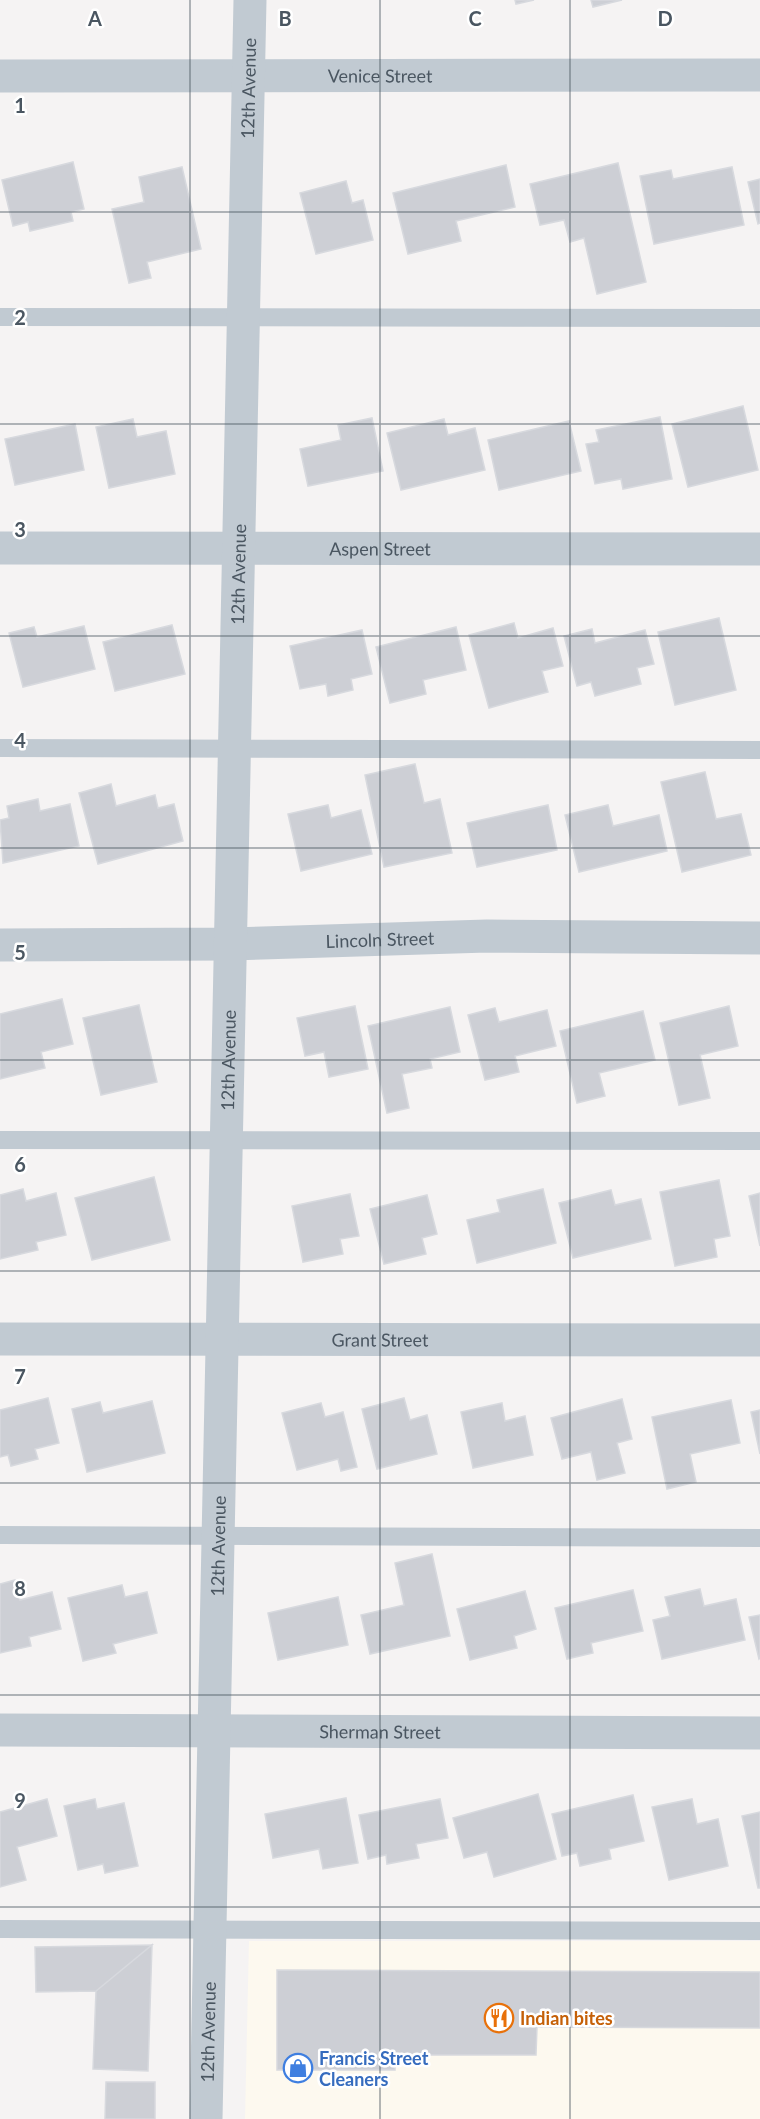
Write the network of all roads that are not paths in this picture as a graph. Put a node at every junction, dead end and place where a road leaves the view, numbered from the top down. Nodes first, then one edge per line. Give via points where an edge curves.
1 (250, 0) edge
2 (248, 75) junction
3 (760, 75) edge
4 (0, 76) edge
5 (0, 317) edge
6 (243, 318) junction
7 (760, 318) edge
8 (238, 547) junction
9 (0, 548) edge
10 (760, 549) edge
11 (0, 748) edge
12 (234, 748) junction
13 (760, 750) edge
14 (760, 938) edge
15 (230, 944) junction
16 (0, 945) edge
17 (0, 1140) edge
18 (226, 1140) junction
19 (760, 1141) edge
20 (0, 1339) edge
21 (222, 1340) junction
22 (760, 1340) edge
23 (0, 1535) edge
24 (218, 1535) junction
25 (760, 1538) edge
26 (0, 1730) edge
27 (214, 1731) junction
28 (760, 1733) edge
29 (0, 1929) edge
30 (210, 1929) junction
31 (760, 1931) edge
32 (206, 2119) edge

1 - 2 street, 12th Avenue
2 - 3 street, Venice Street
2 - 4 street, Venice Street
2 - 6 street, 12th Avenue
5 - 6 lane
6 - 7 lane
6 - 8 street, 12th Avenue
8 - 9 street, Aspen Street
8 - 10 street, Aspen Street
8 - 12 street, 12th Avenue
11 - 12 lane
12 - 13 lane
12 - 15 street, 12th Avenue
14 - 15 street, Lincoln Street via 487,936
15 - 16 street, Lincoln Street
15 - 18 street, 12th Avenue
17 - 18 lane
18 - 19 lane
18 - 21 street, 12th Avenue
20 - 21 street, Grant Street
21 - 22 street, Grant Street
21 - 24 street, 12th Avenue
23 - 24 lane
24 - 25 lane
24 - 27 street, 12th Avenue
26 - 27 street, Sherman Street
27 - 28 street, Sherman Street
27 - 30 street, 12th Avenue
29 - 30 lane
30 - 31 lane
30 - 32 street, 12th Avenue

